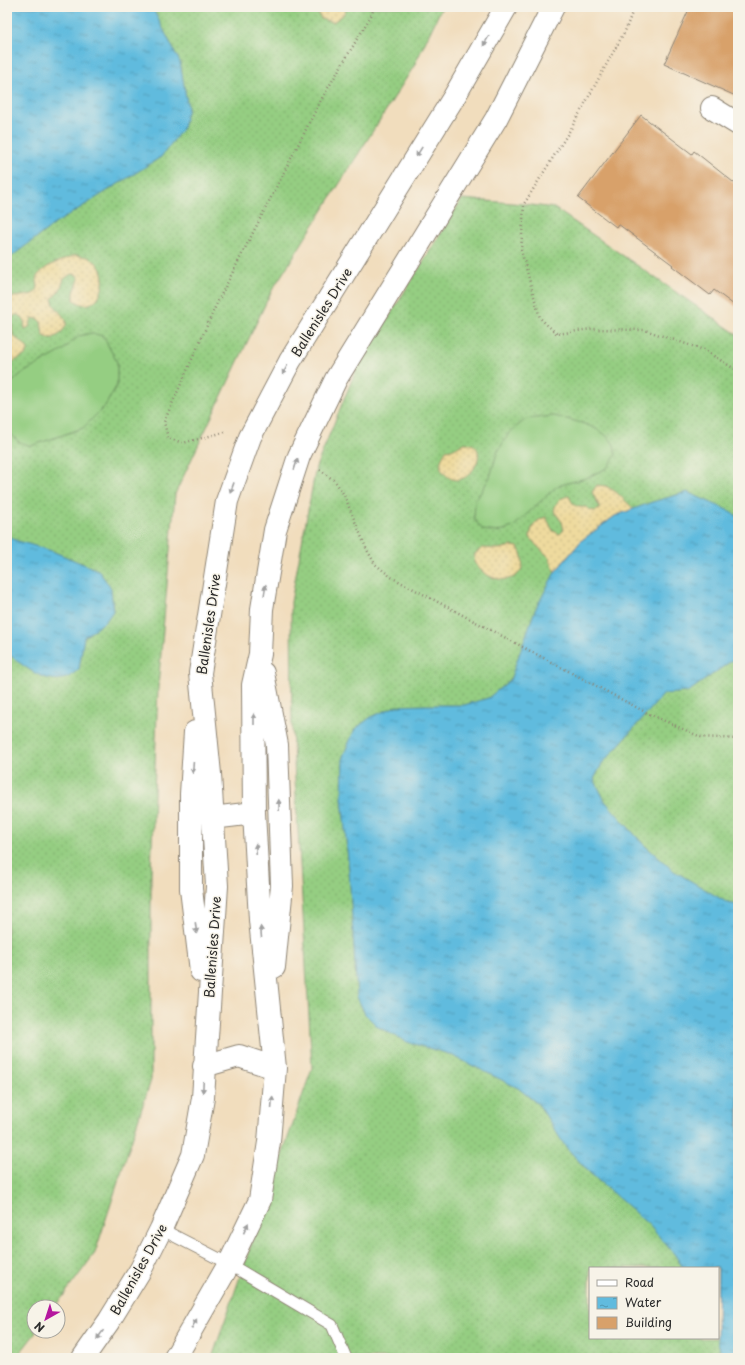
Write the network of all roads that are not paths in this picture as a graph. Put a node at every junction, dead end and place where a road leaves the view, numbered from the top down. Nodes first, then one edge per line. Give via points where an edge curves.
1 (506, 7) edge
2 (553, 7) edge
3 (712, 108) dead end
4 (738, 124) edge
5 (260, 654) junction
6 (200, 673) junction
7 (254, 813) junction
8 (212, 818) junction
9 (269, 1016) junction
10 (207, 1020) junction
11 (204, 1066) junction
12 (275, 1068) junction
13 (161, 1229) junction
14 (229, 1264) junction
15 (83, 1358) edge
16 (175, 1358) edge
17 (347, 1358) edge

1 -> 6 street, Ballenisles Drive via 454,97 290,361 250,437 227,501
5 -> 2 street via 262,609 275,530 299,456 336,378 496,119
3 - 4 street
7 -> 5 street via 253,685
9 -> 5 street via 282,886 277,744
6 - 8 street, Ballenisles Drive
6 -> 10 street via 191,794 191,889
7 - 8 street
9 -> 7 street
8 - 10 street, Ballenisles Drive via 217,886
9 - 12 street
10 - 11 street, Ballenisles Drive
11 - 12 street via 239,1056
11 -> 13 street, Ballenisles Drive via 203,1098 193,1155
14 -> 12 street via 260,1200 269,1142
13 - 14 lane
13 -> 15 street, Ballenisles Drive via 110,1321
16 -> 14 street
14 - 17 lane via 332,1326

